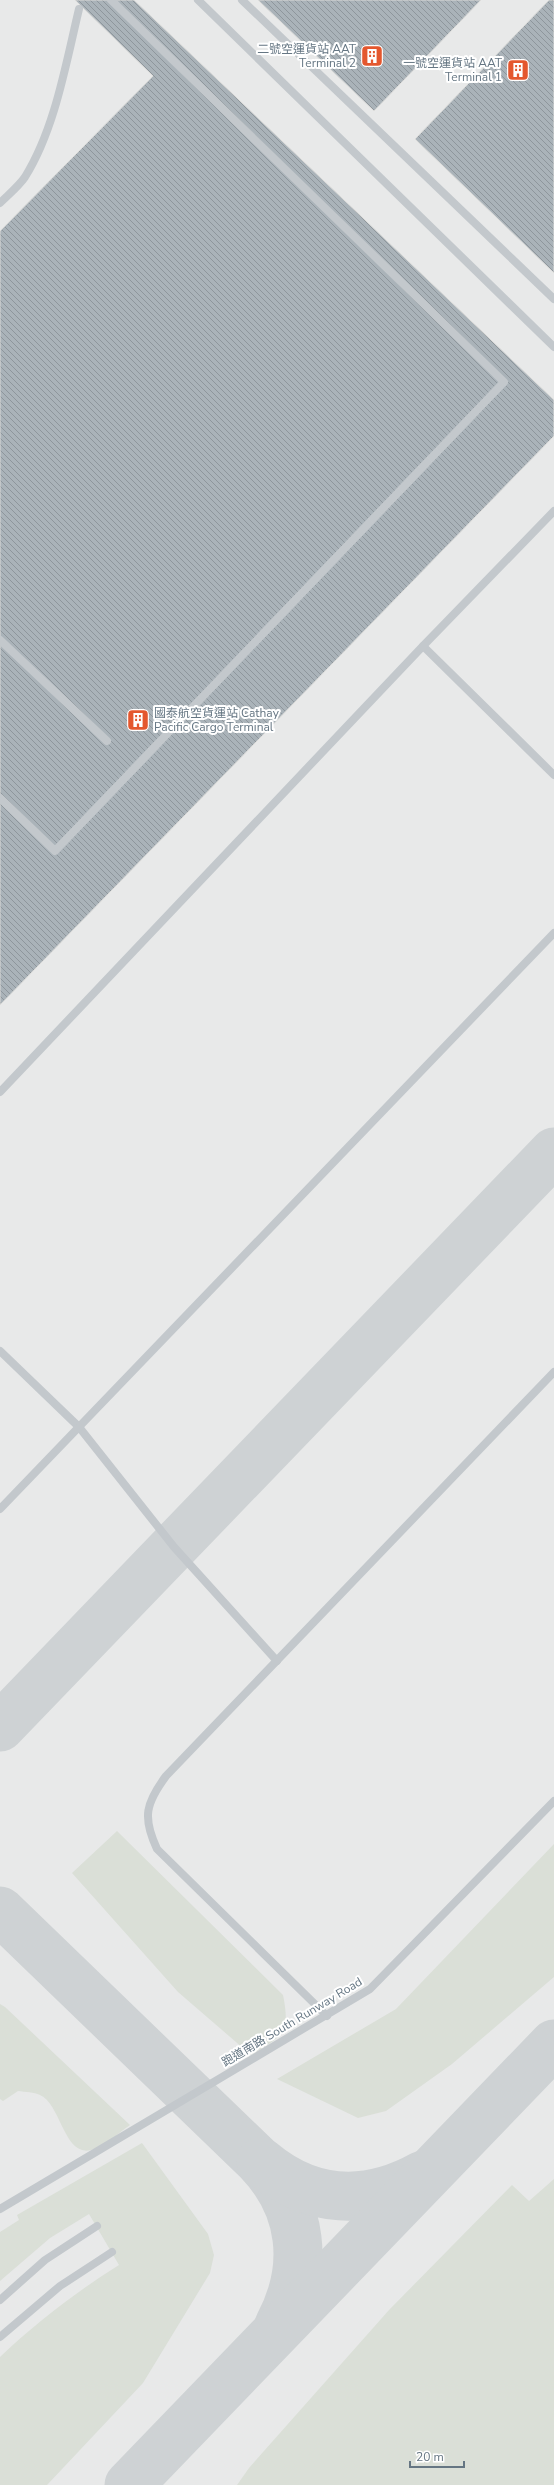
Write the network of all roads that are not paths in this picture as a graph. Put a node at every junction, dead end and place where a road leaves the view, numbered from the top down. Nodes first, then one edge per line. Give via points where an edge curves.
1 (111, 0) edge
2 (198, 0) edge
3 (242, 0) edge
4 (79, 9) dead end
5 (0, 203) edge
6 (554, 299) edge
7 (554, 347) edge
8 (554, 511) edge
9 (0, 640) edge
10 (423, 646) junction
11 (107, 741) dead end
12 (554, 775) edge
13 (0, 798) edge
14 (554, 933) edge
15 (0, 1092) edge
16 (0, 1350) edge
17 (554, 1372) edge
18 (79, 1427) junction
19 (0, 1509) edge
20 (277, 1661) junction
21 (554, 1801) edge
22 (327, 2016) junction
23 (0, 2209) edge
24 (97, 2226) dead end
25 (112, 2252) dead end
26 (0, 2300) edge
27 (0, 2337) edge

1 - 13 lane, bridge via 504,382 55,850
2 - 7 lane
3 - 6 lane
4 - 5 lane via 61,84 40,149 24,178
8 - 10 lane
9 - 11 lane
10 - 12 lane
10 - 15 lane
14 - 18 lane
16 - 18 lane
17 - 20 lane
18 - 19 lane
18 - 20 lane via 174,1547
20 - 22 lane via 166,1776 151,1796 147,1814 149,1831 157,1849
21 - 22 lane, 跑道南路 South Runway Road via 382,1978 355,2000
22 - 23 lane, 跑道南路 South Runway Road
24 - 26 lane via 45,2260
25 - 27 lane via 60,2286

